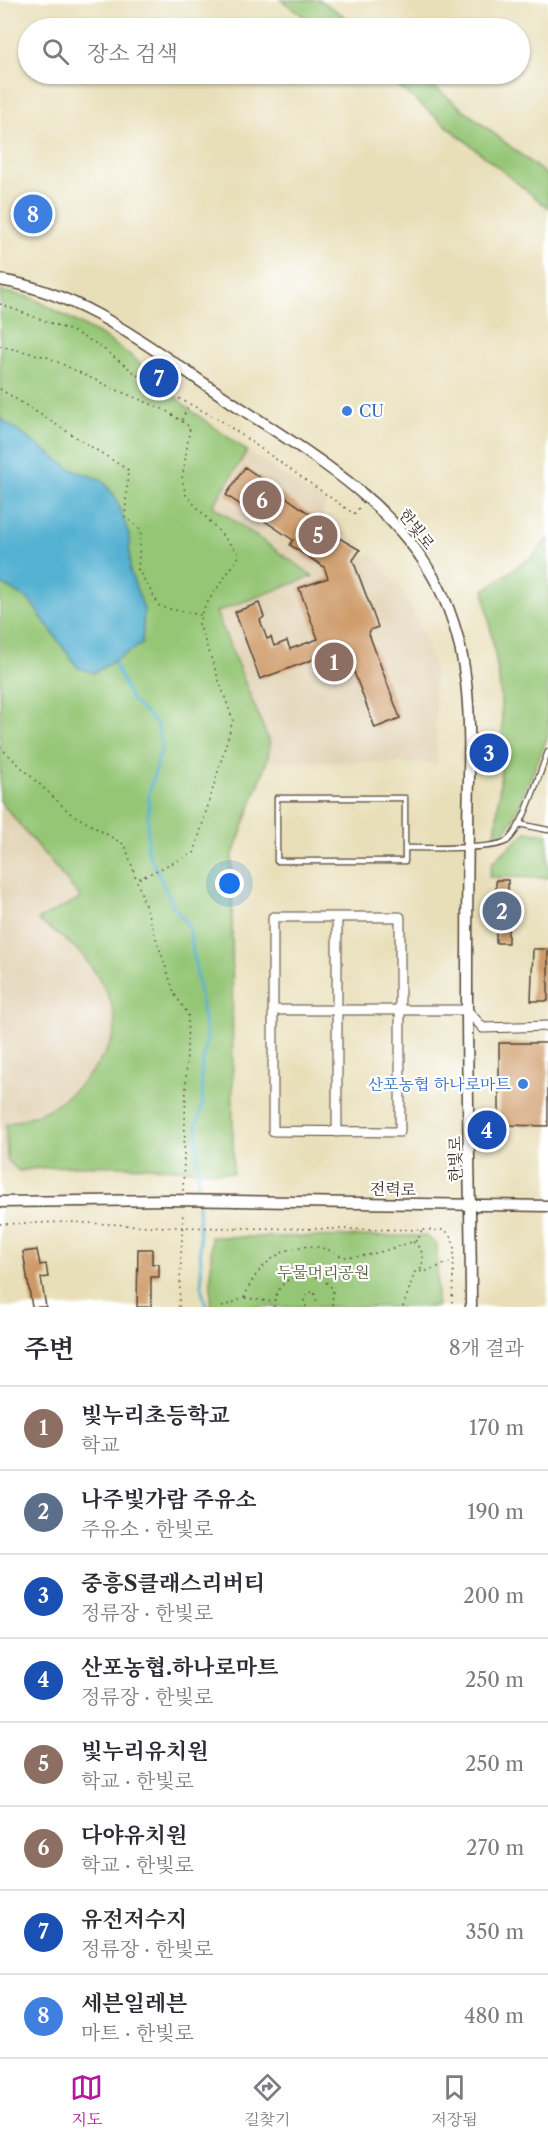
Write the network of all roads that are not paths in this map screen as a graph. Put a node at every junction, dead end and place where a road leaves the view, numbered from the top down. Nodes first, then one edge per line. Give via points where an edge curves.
1 (0, 280) edge
2 (548, 752) edge
3 (519, 824) junction
4 (548, 830) edge
5 (468, 847) junction
6 (405, 848) junction
7 (338, 917) junction
8 (338, 1009) junction
9 (400, 1009) junction
10 (273, 1010) junction
11 (467, 1010) junction
12 (548, 1026) edge
13 (337, 1132) junction
14 (0, 1202) edge
15 (471, 1206) junction
16 (548, 1206) edge
17 (471, 1307) edge

1 - 5 street, 한빛로 via 41,289 101,316 368,497 399,528 443,596 461,648 469,710
2 - 3 lane
3 - 4 lane
3 - 5 lane via 502,844
5 - 6 lane
5 - 11 street, 한빛로
6 - 6 lane via 405,798 277,798 277,861 405,861
7 - 8 street
7 - 9 street via 400,917
7 - 10 street via 273,917
8 - 9 street
8 - 10 street
8 - 13 street
9 - 11 street
9 - 13 street via 400,1132
10 - 13 street via 273,1131
11 - 12 street via 483,1028
11 - 15 street, 한빛로
14 - 15 street, 전력로, bridge via 168,1200
15 - 16 street, 전력로
15 - 17 street, 한빛로

